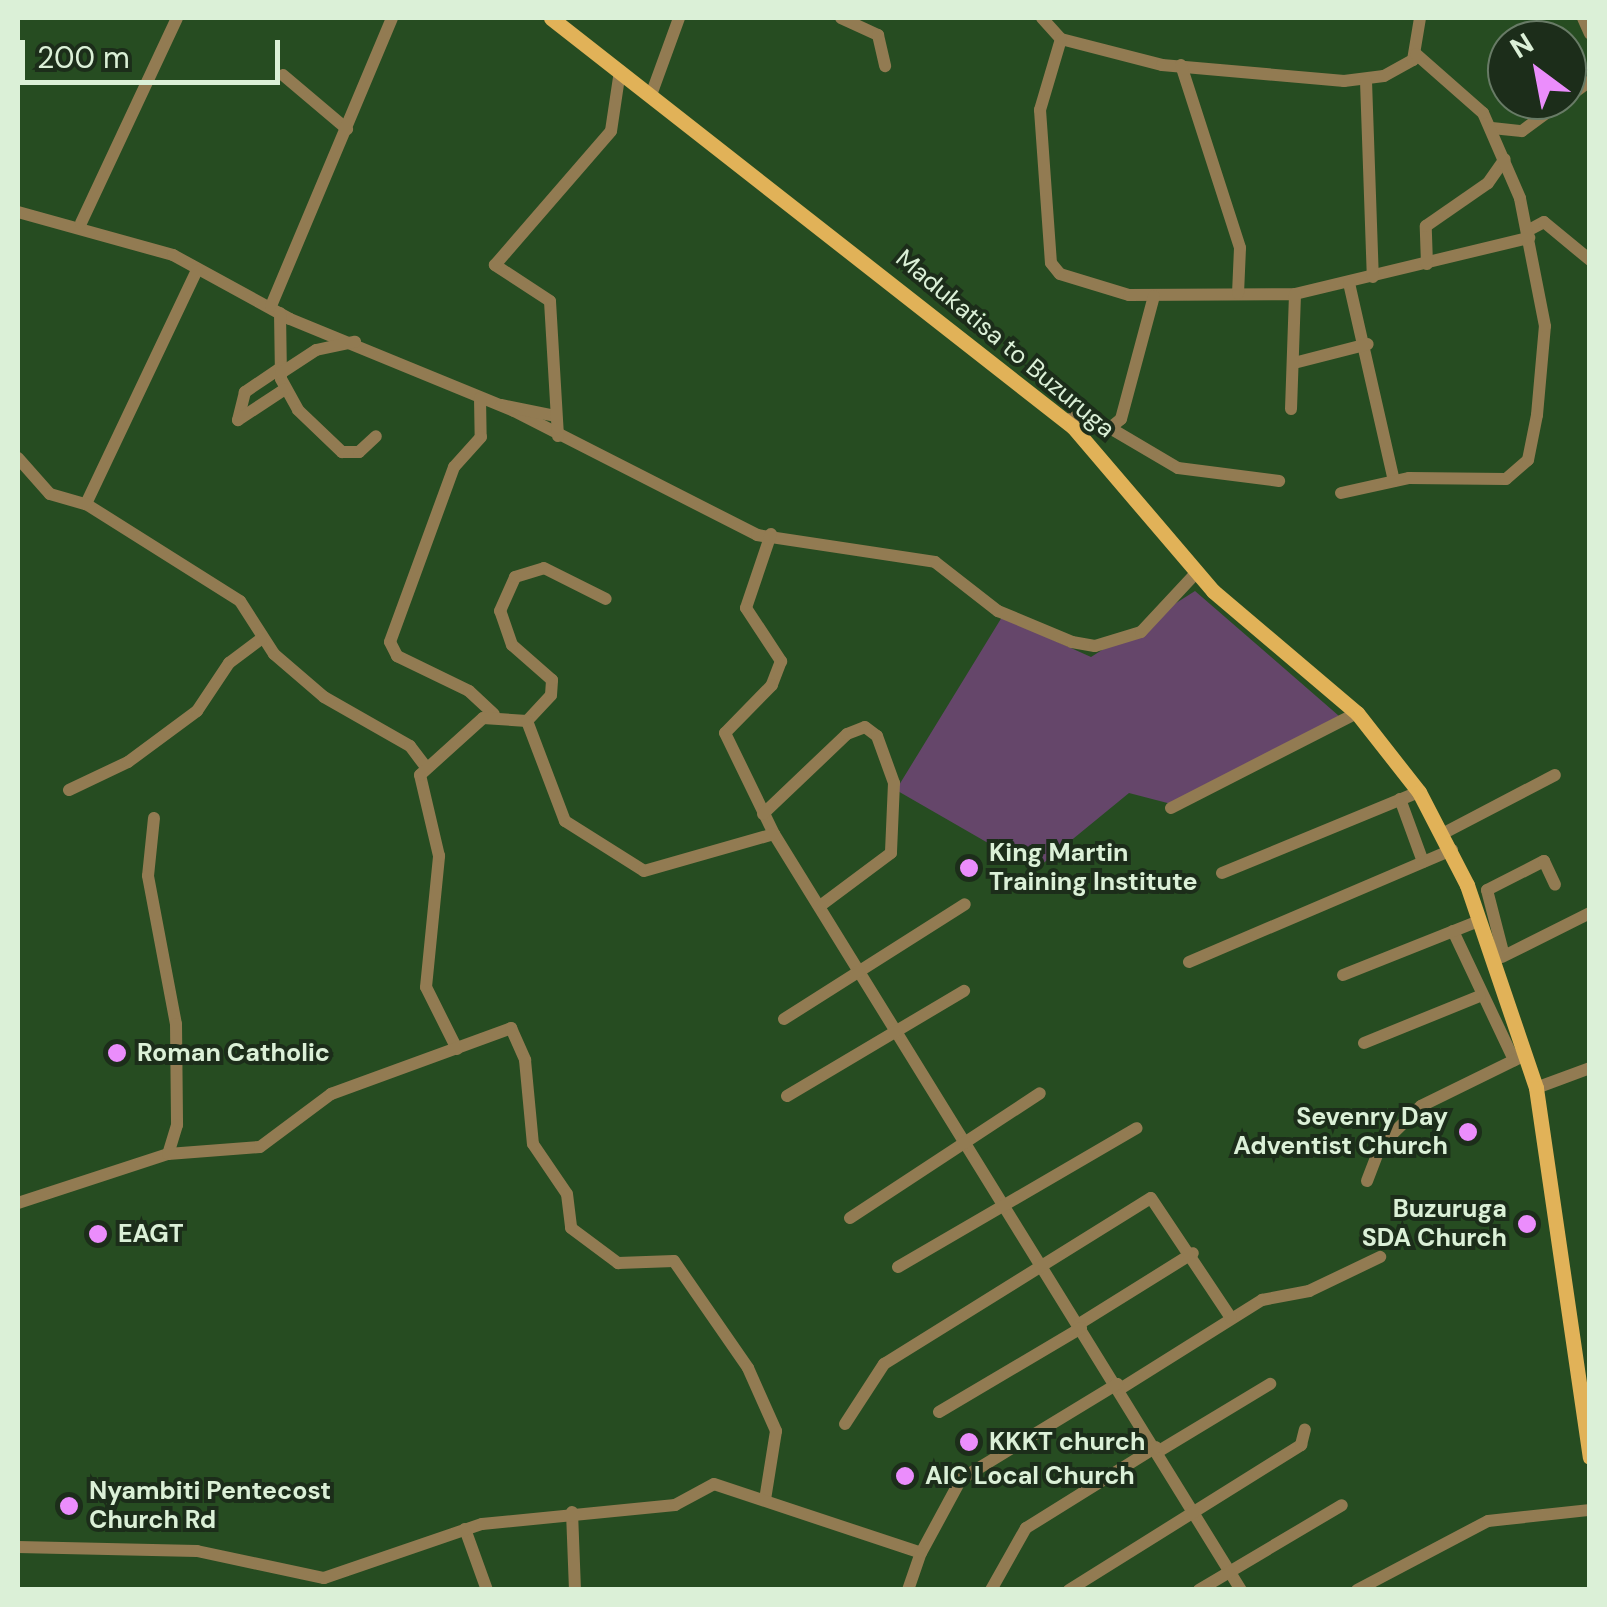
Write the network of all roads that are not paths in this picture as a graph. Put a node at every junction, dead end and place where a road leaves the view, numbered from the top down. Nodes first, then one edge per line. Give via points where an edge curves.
1 (177, 18) edge
2 (392, 18) edge
3 (550, 18) edge
4 (680, 18) edge
5 (841, 18) edge
6 (1042, 18) edge
7 (1420, 18) edge
8 (1583, 18) edge
9 (1590, 34) edge
10 (1061, 39) junction
11 (1416, 54) junction
12 (1181, 65) junction
13 (886, 66) dead end
14 (620, 72) junction
15 (283, 75) dead end
16 (1366, 81) junction
17 (1590, 81) edge
18 (651, 95) junction
19 (1492, 128) junction
20 (346, 129) junction
21 (1505, 159) junction
22 (18, 212) edge
23 (81, 223) junction
24 (1528, 235) junction
25 (1589, 254) edge
26 (1427, 264) junction
27 (197, 270) junction
28 (1374, 277) junction
29 (1349, 283) junction
30 (1238, 293) junction
31 (1295, 294) junction
32 (1154, 296) junction
33 (275, 309) junction
34 (358, 342) junction
35 (1368, 344) junction
36 (1294, 363) junction
37 (282, 370) junction
38 (285, 389) junction
39 (480, 398) junction
40 (498, 406) junction
41 (1292, 408) dead end
42 (555, 416) junction
43 (1064, 421) junction
44 (1110, 428) junction
45 (376, 436) dead end
46 (558, 436) junction
47 (18, 458) edge
48 (1394, 481) junction
49 (1280, 482) dead end
50 (1341, 493) dead end
51 (86, 504) junction
52 (771, 534) junction
53 (1197, 572) junction
54 (606, 598) dead end
55 (261, 638) junction
56 (1357, 713) junction
57 (494, 714) junction
58 (527, 721) junction
59 (425, 766) junction
60 (1555, 776) dead end
61 (68, 790) dead end
62 (1418, 792) junction
63 (1400, 799) junction
64 (1171, 808) dead end
65 (763, 814) junction
66 (154, 818) dead end
67 (1444, 833) junction
68 (774, 834) junction
69 (1452, 850) junction
70 (1423, 862) junction
71 (1222, 874) dead end
72 (1555, 886) dead end
73 (964, 904) dead end
74 (820, 906) junction
75 (1590, 913) edge
76 (1479, 921) junction
77 (1453, 931) junction
78 (1503, 952) junction
79 (1189, 962) dead end
80 (857, 967) junction
81 (1500, 975) junction
82 (1342, 976) dead end
83 (964, 991) dead end
84 (1480, 996) junction
85 (784, 1019) dead end
86 (897, 1026) junction
87 (1364, 1043) dead end
88 (458, 1049) junction
89 (1520, 1057) junction
90 (1590, 1068) edge
91 (1536, 1088) junction
92 (1040, 1093) dead end
93 (787, 1096) dead end
94 (1137, 1128) dead end
95 (969, 1146) junction
96 (168, 1154) junction
97 (1367, 1181) dead end
98 (18, 1203) edge
99 (1005, 1206) junction
100 (850, 1218) dead end
101 (1192, 1253) junction
102 (1380, 1257) dead end
103 (1042, 1266) junction
104 (898, 1268) dead end
105 (1231, 1318) junction
106 (1080, 1326) junction
107 (1270, 1384) dead end
108 (1118, 1386) junction
109 (939, 1412) dead end
110 (845, 1424) dead end
111 (1306, 1429) dead end
112 (1588, 1432) edge
113 (1158, 1449) junction
114 (1590, 1458) edge
115 (765, 1500) junction
116 (1342, 1504) dead end
117 (1590, 1510) edge
118 (572, 1512) junction
119 (1195, 1512) junction
120 (466, 1528) junction
121 (18, 1547) edge
122 (922, 1554) junction
123 (1228, 1571) junction
124 (487, 1590) edge
125 (576, 1590) edge
126 (908, 1590) edge
127 (991, 1590) edge
128 (1069, 1590) edge
129 (1199, 1590) edge
130 (1241, 1590) edge
131 (1357, 1590) edge

1 - 23 street
2 - 20 street
3 - 14 main road, Madukatisa to Buzuruga
4 - 18 street
5 - 13 street via 878,35
6 - 10 street
7 - 11 street
8 - 9 street
10 - 12 street
10 - 32 street via 1040,110 1051,263 1102,289
11 - 16 street
11 - 19 street
12 - 16 street
12 - 30 street via 1240,248
14 - 18 main road, Madukatisa to Buzuruga
14 - 42 street via 611,131 495,264 550,301
15 - 20 street
16 - 28 street
17 - 19 street via 1522,131
18 - 43 main road, Madukatisa to Buzuruga
19 - 21 street
20 - 33 street
21 - 24 street
21 - 26 street via 1426,226
22 - 23 street
23 - 27 street
24 - 25 street via 1546,223
24 - 26 street
24 - 48 street via 1544,345 1528,460 1492,482
26 - 28 street
27 - 33 street
27 - 51 street
28 - 29 street
29 - 31 street
29 - 35 street
30 - 31 street
30 - 32 street
31 - 36 street
32 - 44 street via 1131,392
33 - 34 street
33 - 37 street
34 - 37 street via 316,350
34 - 39 street
35 - 36 street
35 - 48 street
36 - 41 street
37 - 38 street
37 - 38 street via 245,392 238,420
38 - 45 street via 342,452 359,452
39 - 40 street
39 - 57 street via 480,438 454,467 390,642 396,656 469,690
40 - 42 street via 521,402
40 - 46 street
42 - 46 street
43 - 44 street via 1081,416
43 - 53 main road, Madukatisa to Buzuruga via 1136,494
44 - 49 street via 1178,468
46 - 52 street
47 - 51 street via 50,494
48 - 50 street
51 - 55 street via 240,602
52 - 53 street via 934,562 998,610 1088,646 1142,631
52 - 65 street via 746,608 780,660 772,685 725,733
53 - 56 main road, Madukatisa to Buzuruga
54 - 58 street via 544,568 515,577 500,613 513,648 548,670 552,685
55 - 59 street via 324,697 404,742
55 - 61 street via 228,663 197,711 128,762
56 - 62 main road, Madukatisa to Buzuruga
56 - 64 street
57 - 58 street
57 - 59 street
58 - 68 street via 565,822 634,866 663,871
59 - 88 street via 439,856 426,987
60 - 67 street
62 - 63 street
62 - 67 main road, Madukatisa to Buzuruga
63 - 70 street
63 - 71 street
65 - 68 street
65 - 74 street via 847,734 865,727 877,736 894,783 891,853
66 - 96 street via 148,876 170,959 178,1063
67 - 69 main road, Madukatisa to Buzuruga
68 - 74 street
69 - 70 street
69 - 76 main road, Madukatisa to Buzuruga
70 - 79 street
72 - 78 street via 1544,860 1486,890
73 - 80 street
74 - 80 street
75 - 78 street
76 - 77 street
76 - 81 main road, Madukatisa to Buzuruga
77 - 82 street
77 - 84 street
78 - 81 street
80 - 85 street
80 - 86 street
81 - 89 main road, Madukatisa to Buzuruga
83 - 86 street
84 - 87 street
84 - 89 street
86 - 93 street
86 - 95 street
88 - 96 street via 331,1094 260,1147
88 - 115 street via 494,1029 514,1030 532,1144 567,1194 571,1228 618,1264 674,1261 700,1295 776,1430
89 - 91 main road, Madukatisa to Buzuruga
89 - 97 street via 1408,1117 1381,1144
90 - 91 street
91 - 112 main road, Madukatisa to Buzuruga
92 - 95 street
94 - 99 street
95 - 99 street
95 - 100 street
96 - 98 street
99 - 103 street
99 - 104 street
101 - 103 street via 1151,1198
101 - 105 street
101 - 106 street
102 - 105 street
103 - 106 street
103 - 110 street via 874,1372
105 - 108 street
106 - 108 street
106 - 109 street
107 - 113 street
108 - 113 street
108 - 122 street via 961,1479
111 - 119 street via 1301,1445
112 - 114 main road, Madukatisa to Buzuruga
113 - 119 street
113 - 127 street via 1026,1528
115 - 118 street via 714,1484 674,1506
115 - 122 street
116 - 123 street
117 - 131 street via 1488,1521
118 - 120 street
118 - 125 street
119 - 123 street
119 - 128 street
120 - 121 street via 324,1578 198,1551
120 - 124 street
122 - 126 street
123 - 129 street
123 - 130 street

